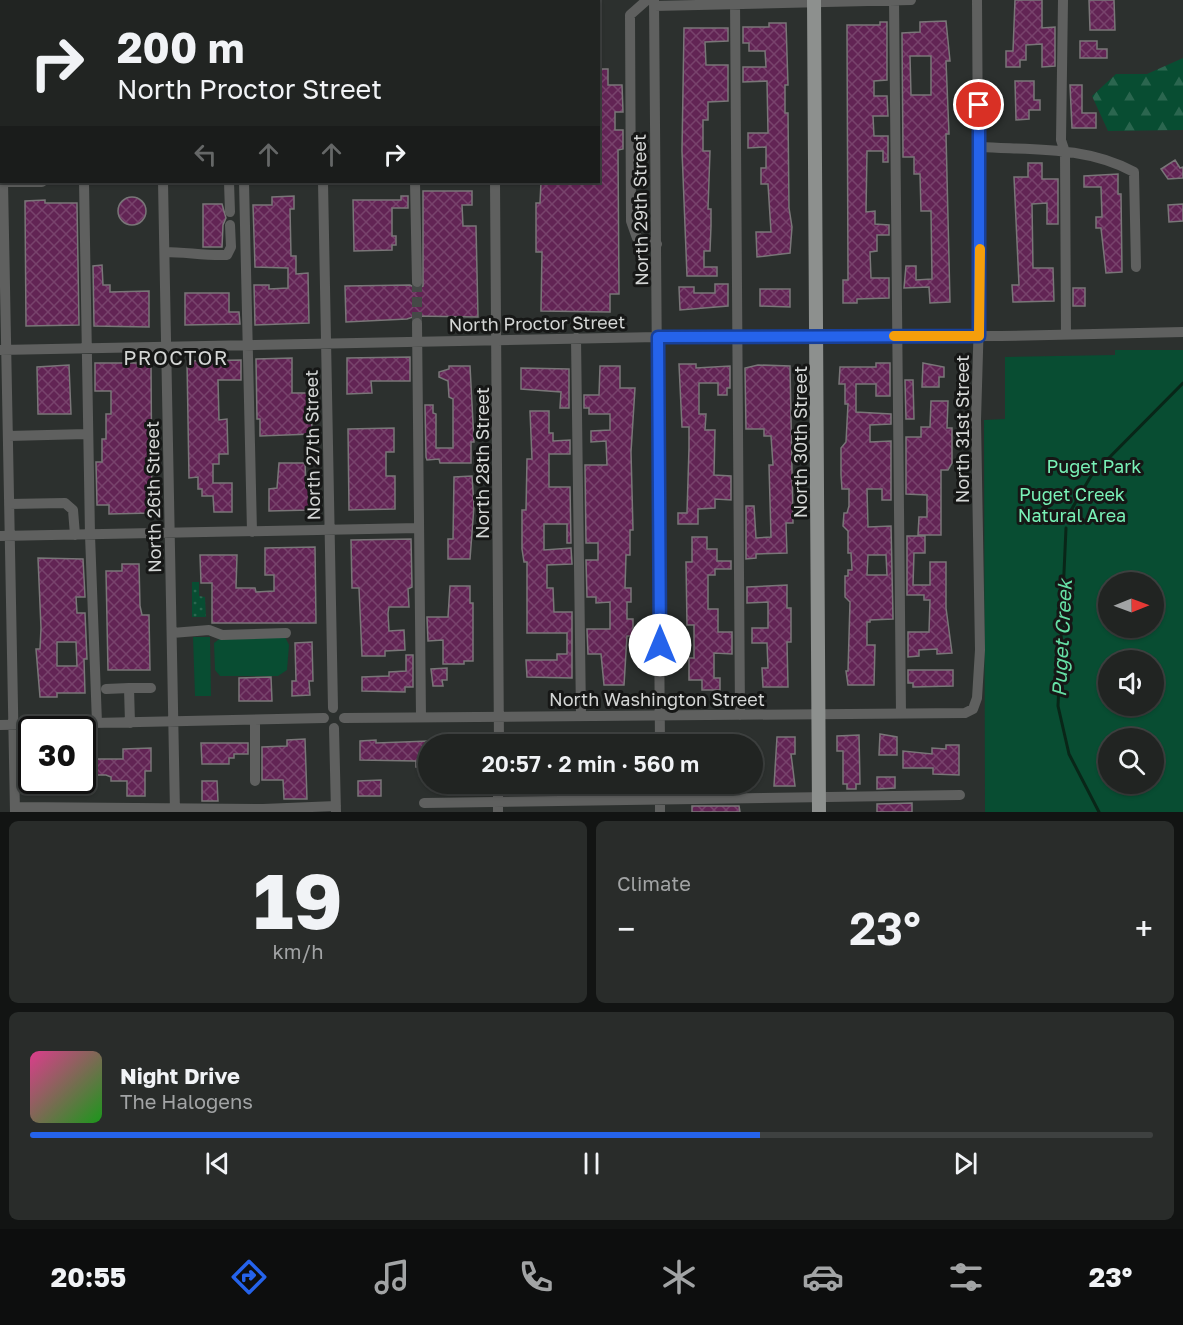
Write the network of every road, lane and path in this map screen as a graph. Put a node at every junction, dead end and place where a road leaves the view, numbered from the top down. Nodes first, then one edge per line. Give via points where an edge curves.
1 (894, 0) edge
2 (911, 0) edge
3 (977, 0) edge
4 (1064, 0) edge
5 (814, 1) edge
6 (652, 2) edge
7 (735, 2) edge
8 (980, 147) junction
9 (1065, 152) junction
10 (2, 183) edge
11 (84, 183) edge
12 (163, 183) edge
13 (229, 183) edge
14 (244, 183) edge
15 (323, 183) edge
16 (415, 183) edge
17 (495, 183) edge
18 (230, 212) dead end
19 (2, 213) edge
20 (230, 225) dead end
21 (657, 244) junction
22 (165, 252) junction
23 (1136, 267) dead end
24 (417, 282) tunnel mouth
25 (417, 323) tunnel mouth
26 (1183, 332) edge
27 (1066, 334) junction
28 (738, 336) junction
29 (818, 336) junction
30 (897, 336) junction
31 (979, 336) junction
32 (658, 337) junction
33 (576, 338) junction
34 (498, 340) junction
35 (417, 341) junction
36 (326, 343) junction
37 (245, 345) junction
38 (166, 346) junction
39 (87, 348) junction
40 (3, 350) edge
41 (87, 434) junction
42 (8, 436) junction
43 (9, 504) junction
44 (419, 528) junction
45 (331, 530) junction
46 (252, 532) junction
47 (170, 533) junction
48 (75, 535) junction
49 (90, 535) junction
50 (5, 536) edge
51 (172, 633) junction
52 (286, 633) dead end
53 (129, 688) junction
54 (151, 688) dead end
55 (106, 689) dead end
56 (333, 708) junction
57 (970, 712) joint
58 (820, 714) junction
59 (901, 714) junction
60 (740, 715) junction
61 (499, 716) junction
62 (581, 716) junction
63 (660, 716) junction
64 (421, 717) junction
65 (324, 718) junction
66 (344, 718) junction
67 (255, 720) junction
68 (174, 722) junction
69 (97, 723) junction
70 (130, 723) junction
71 (0, 725) edge
72 (14, 725) junction
73 (334, 728) junction
74 (499, 734) edge
75 (660, 734) edge
76 (255, 781) dead end
77 (660, 794) edge
78 (960, 795) dead end
79 (660, 800) junction
80 (424, 803) dead end
81 (819, 805) edge
82 (498, 807) edge
83 (176, 809) edge
84 (336, 809) edge
85 (15, 810) edge
86 (660, 812) edge

1 - 2 street
1 - 5 street
1 - 30 street
3 - 8 street, North 31st Street
4 - 9 street via 1061,140
5 - 7 street
5 - 29 main road, North 30th Street
6 - 7 street
6 - 21 street, North 29th Street
6 - 21 street via 630,15 631,221 637,238
7 - 28 street
8 - 9 street
8 - 31 street, North 31st Street
9 - 23 street via 1093,154 1134,172
9 - 27 street
10 - 19 street
11 - 39 street
12 - 22 street, North 26th Street
13 - 18 street
14 - 37 street
15 - 36 street, North 27th Street
16 - 24 street
17 - 34 street, North 28th Street
19 - 40 street
20 - 22 street via 231,247 227,255
21 - 32 street, North 29th Street
22 - 38 street, North 26th Street
25 - 35 street
26 - 27 street, North Proctor Street
27 - 31 street, North Proctor Street
28 - 29 street, North Proctor Street
28 - 32 street, North Proctor Street
28 - 60 street
29 - 30 street, North Proctor Street
29 - 58 main road, North 30th Street
30 - 31 street, North Proctor Street
30 - 59 street
31 - 57 street, North 31st Street via 976,420 980,651 977,698
32 - 33 street, North Proctor Street
32 - 63 street, North 29th Street
33 - 34 street, North Proctor Street
33 - 62 street
34 - 35 street, North Proctor Street
34 - 61 street, North 28th Street
35 - 36 street, North Proctor Street
35 - 44 street
36 - 37 street, North Proctor Street
36 - 45 street, North 27th Street
37 - 38 street, North Proctor Street
37 - 46 street
38 - 39 street, North Proctor Street
38 - 47 street, North 26th Street
39 - 40 street, North Proctor Street
39 - 41 street
40 - 42 street
41 - 42 street
41 - 49 street
42 - 43 street
43 - 48 street via 65,503 73,510
43 - 50 street
44 - 45 street
44 - 64 street
45 - 46 street
45 - 56 street, North 27th Street
46 - 47 street
47 - 49 street
47 - 51 street, North 26th Street
48 - 49 street
48 - 50 street
49 - 69 street
50 - 72 street
51 - 52 street
51 - 68 street, North 26th Street
53 - 54 street
53 - 55 street
53 - 70 street
56 - 65 street via 326,711
56 - 66 street via 340,710
57 - 59 street, North Washington Street
58 - 59 street, North Washington Street
58 - 60 street, North Washington Street
58 - 81 main road, North 30th Street
60 - 63 street, North Washington Street
61 - 62 street, North Washington Street
61 - 64 street, North Washington Street
61 - 74 street, North 28th Street
62 - 63 street, North Washington Street
63 - 75 street, North 29th Street
64 - 66 street, North Washington Street
65 - 67 street
65 - 73 street
66 - 73 street
67 - 68 street
67 - 76 street
68 - 70 street
68 - 83 street, North 26th Street
69 - 70 street
69 - 72 street
71 - 72 street
72 - 85 street
73 - 84 street
77 - 79 street
78 - 81 street
79 - 81 street
79 - 82 street
79 - 86 street
80 - 82 street
83 - 84 street
83 - 85 street

